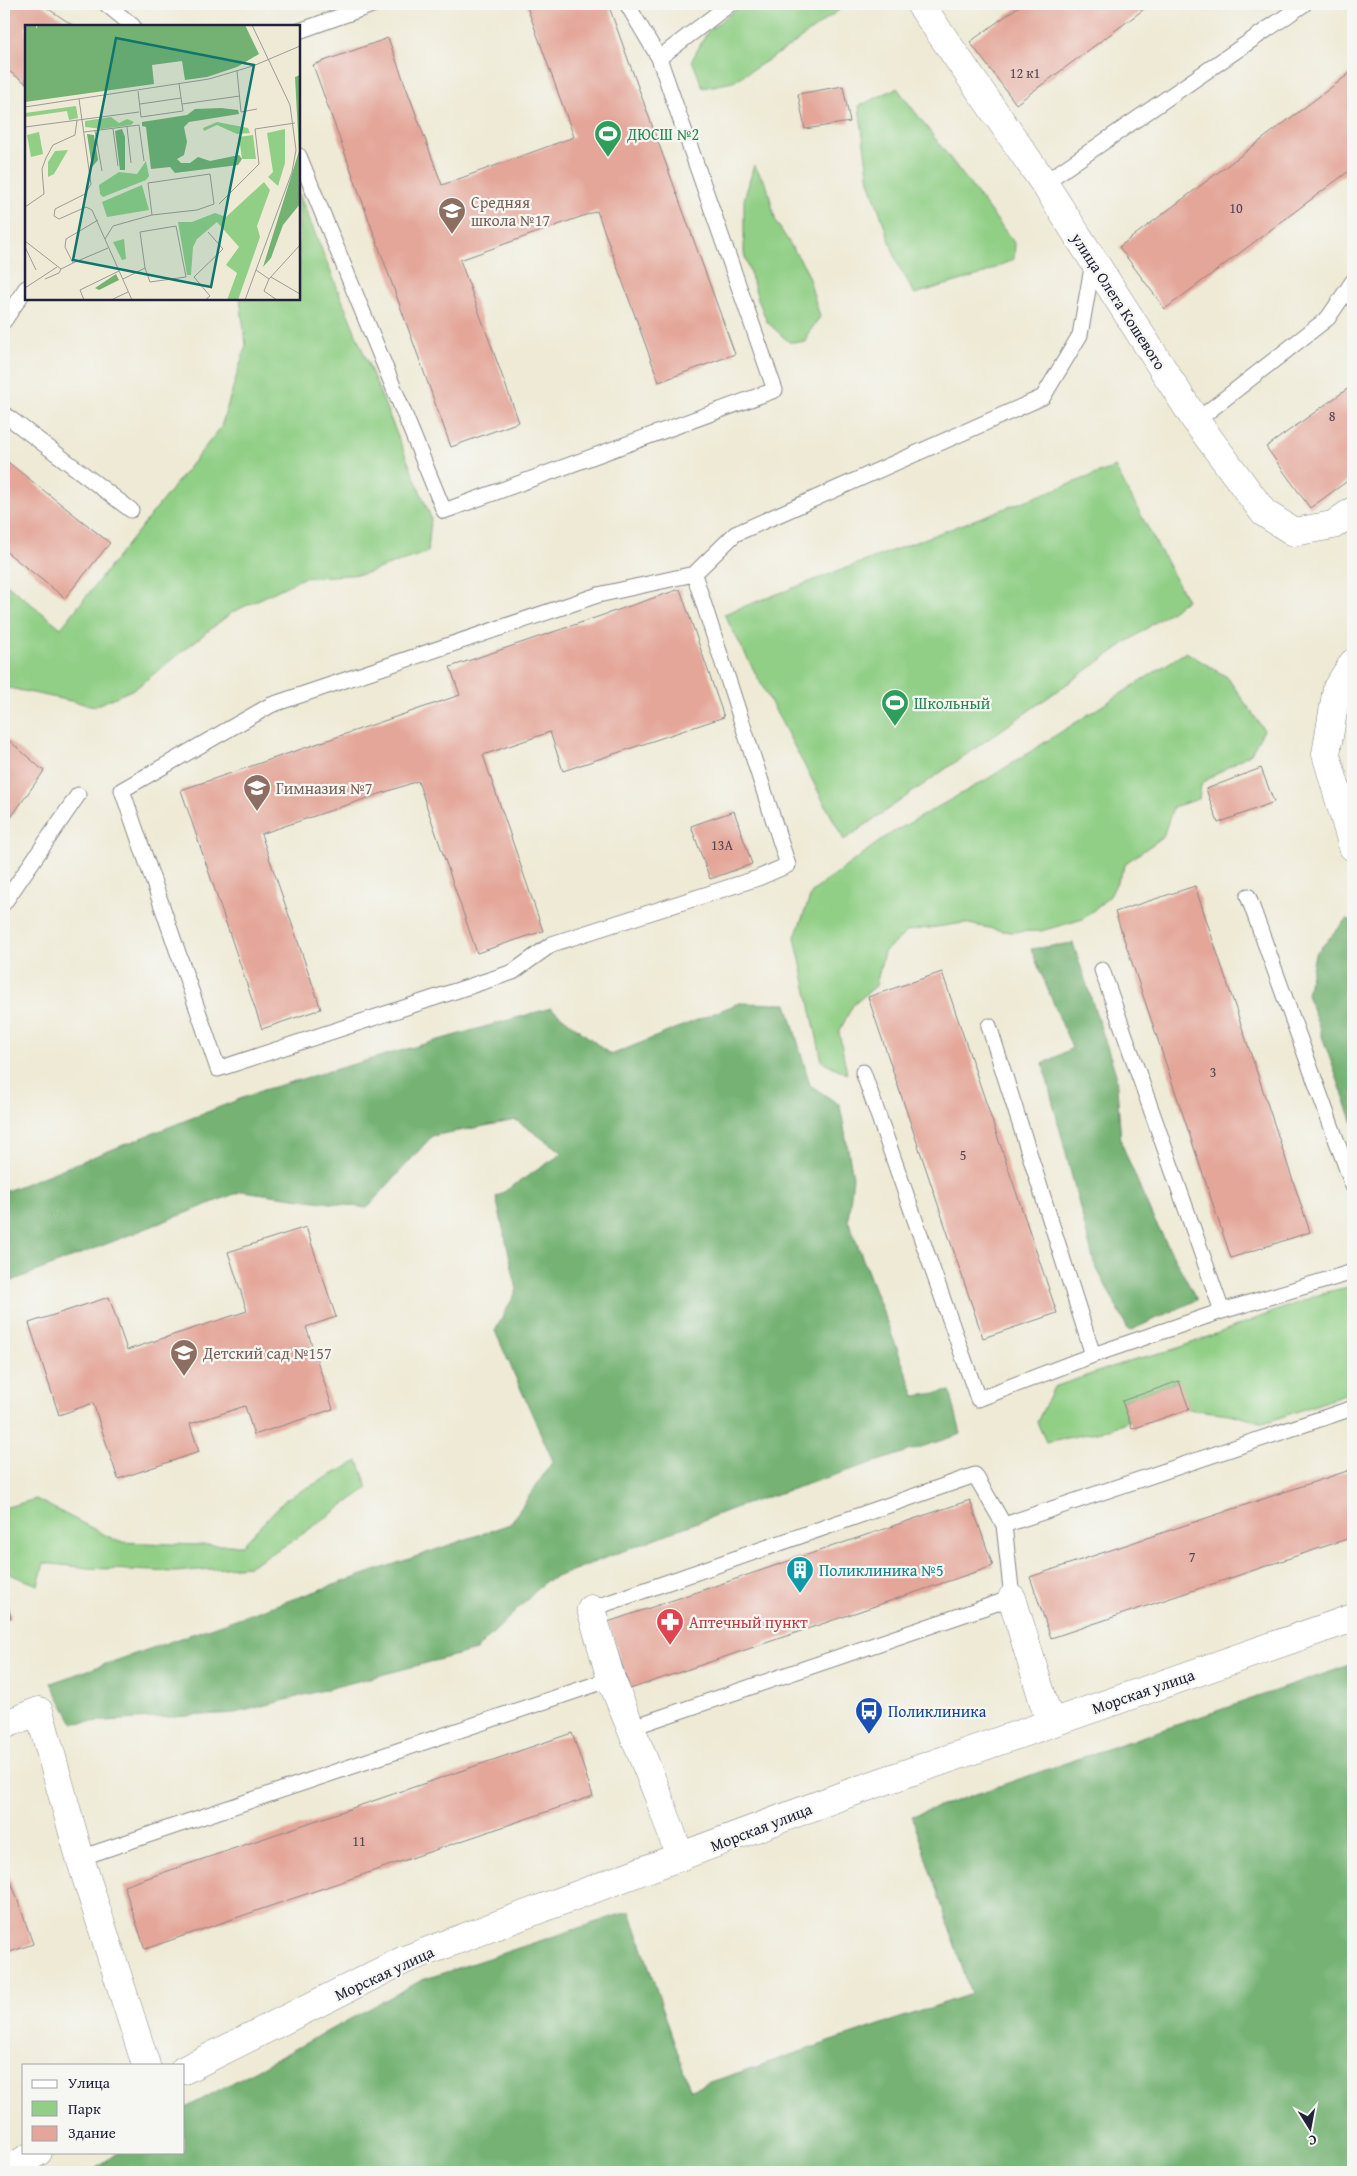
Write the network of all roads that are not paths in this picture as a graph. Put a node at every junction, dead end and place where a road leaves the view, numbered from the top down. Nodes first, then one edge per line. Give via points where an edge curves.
1 (106, 4) edge
2 (375, 4) edge
3 (627, 4) edge
4 (730, 4) edge
5 (920, 4) edge
6 (1304, 4) edge
7 (132, 25) edge
8 (300, 31) edge
9 (659, 58) junction
10 (300, 158) edge
11 (1044, 183) junction
12 (1093, 260) junction
13 (1353, 281) edge
14 (25, 289) edge
15 (4, 320) edge
16 (4, 414) edge
17 (1196, 421) junction
18 (130, 510) dead end
19 (1353, 511) edge
20 (694, 574) junction
21 (1353, 663) edge
22 (78, 795) dead end
23 (1353, 847) edge
24 (1248, 896) dead end
25 (4, 904) edge
26 (1102, 970) dead end
27 (989, 1026) dead end
28 (863, 1072) dead end
29 (1353, 1186) edge
30 (1353, 1272) edge
31 (1222, 1311) junction
32 (1093, 1355) junction
33 (1353, 1408) edge
34 (1004, 1525) junction
35 (1012, 1598) junction
36 (591, 1610) joint
37 (1353, 1618) edge
38 (611, 1679) junction
39 (1050, 1723) junction
40 (4, 1725) edge
41 (630, 1728) junction
42 (680, 1857) junction
43 (80, 1858) junction
44 (146, 2064) edge
45 (185, 2070) edge
46 (35, 2154) edge
47 (4, 2172) edge

1 - 7 lane
2 - 8 lane
3 - 9 lane
4 - 9 lane
5 - 11 street, улица Олега Кошевого
6 - 11 lane
9 - 10 lane via 775,390 444,511
11 - 12 street, улица Олега Кошевого
12 - 17 street, улица Олега Кошевого
12 - 20 lane via 1080,335 1043,397 735,534
13 - 17 lane via 1328,318
14 - 15 lane
16 - 18 lane
17 - 19 street, улица Олега Кошевого via 1264,514 1294,532 1333,525
20 - 20 lane via 788,865 758,878 552,944 513,972 218,1069 122,790 271,705 598,595
21 - 23 street via 1337,688 1326,754
22 - 25 lane
24 - 29 lane
26 - 31 lane
27 - 32 lane
28 - 32 lane via 978,1399
30 - 31 lane
31 - 32 lane
33 - 34 lane
34 - 35 lane
34 - 36 lane via 975,1474
35 - 39 street
35 - 41 lane
36 - 38 street
37 - 39 street, Морская улица
38 - 41 street
38 - 43 lane
39 - 42 street, Морская улица
40 - 43 street via 39,1711
41 - 42 street
42 - 45 street, Морская улица via 404,1960
43 - 44 street
46 - 47 street

